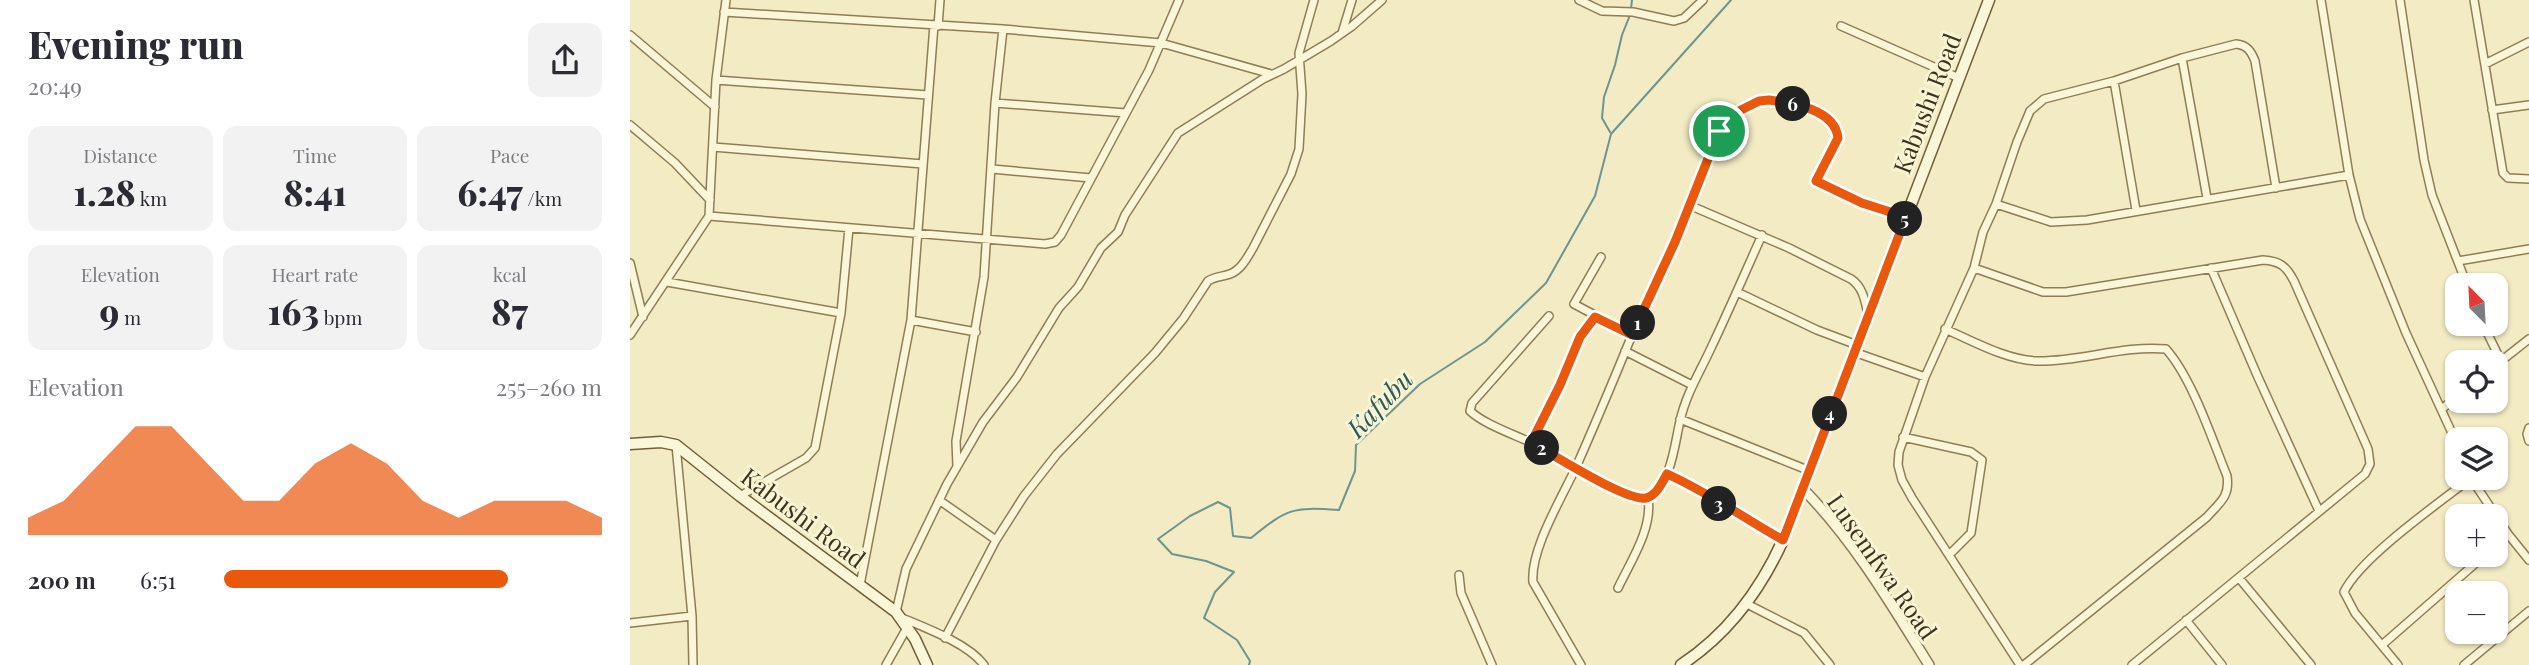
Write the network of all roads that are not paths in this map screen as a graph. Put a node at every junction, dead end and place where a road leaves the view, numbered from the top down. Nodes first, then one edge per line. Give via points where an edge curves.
1 (726, 0) edge
2 (940, 0) edge
3 (1179, 0) edge
4 (1314, 0) edge
5 (1352, 0) edge
6 (1382, 0) edge
7 (1579, 0) edge
8 (1703, 0) edge
9 (1989, 0) edge
10 (2321, 0) edge
11 (2400, 0) edge
12 (2474, 0) edge
13 (724, 12) junction
14 (936, 25) junction
15 (1841, 26) dead end
16 (1003, 29) junction
17 (1342, 33) junction
18 (630, 36) edge
19 (2529, 41) edge
20 (1161, 43) junction
21 (2182, 58) junction
22 (1299, 60) junction
23 (2484, 64) junction
24 (1272, 75) junction
25 (1959, 78) junction
26 (716, 80) junction
27 (2114, 81) junction
28 (929, 95) junction
29 (995, 103) junction
30 (2529, 105) edge
31 (715, 107) junction
32 (2491, 110) junction
33 (1125, 113) junction
34 (630, 125) edge
35 (713, 147) junction
36 (923, 164) junction
37 (992, 169) junction
38 (2349, 175) junction
39 (1091, 178) junction
40 (2529, 179) edge
41 (2276, 188) junction
42 (2207, 198) junction
43 (710, 200) junction
44 (1996, 204) junction
45 (1689, 205) junction
46 (2136, 210) junction
47 (709, 216) junction
48 (1906, 217) junction
49 (849, 228) junction
50 (919, 232) junction
51 (1762, 235) junction
52 (987, 239) junction
53 (2529, 249) edge
54 (1601, 257) dead end
55 (2458, 261) junction
56 (630, 263) edge
57 (1974, 268) junction
58 (2211, 268) junction
59 (2462, 273) edge
60 (667, 282) junction
61 (1737, 292) junction
62 (841, 313) junction
63 (1868, 314) junction
64 (1549, 316) dead end
65 (643, 317) junction
66 (1595, 317) junction
67 (911, 320) junction
68 (1945, 329) junction
69 (976, 332) junction
70 (630, 335) edge
71 (1632, 335) junction
72 (2529, 339) edge
73 (1855, 348) junction
74 (1625, 351) junction
75 (2508, 355) edge
76 (1925, 377) junction
77 (1692, 385) junction
78 (2445, 406) edge
79 (2442, 409) junction
80 (1680, 419) junction
81 (2450, 427) edge
82 (2529, 428) edge
83 (1903, 437) junction
84 (2529, 441) edge
85 (1531, 443) junction
86 (630, 444) edge
87 (676, 445) junction
88 (957, 467) junction
89 (1576, 467) junction
90 (1810, 471) junction
91 (1667, 474) junction
92 (1804, 490) junction
93 (2456, 490) edge
94 (740, 496) junction
95 (1648, 498) junction
96 (939, 500) junction
97 (2319, 512) junction
98 (2508, 534) edge
99 (996, 540) junction
100 (1783, 540) junction
101 (1949, 555) junction
102 (2529, 560) edge
103 (2470, 567) edge
104 (1459, 575) dead end
105 (2239, 578) junction
106 (860, 585) junction
107 (1618, 588) dead end
108 (1746, 604) junction
109 (2529, 611) edge
110 (692, 616) junction
111 (902, 619) junction
112 (2186, 620) junction
113 (630, 623) edge
114 (945, 638) junction
115 (2382, 645) junction
116 (693, 665) edge
117 (886, 665) edge
118 (927, 665) edge
119 (984, 665) edge
120 (1492, 665) edge
121 (1581, 665) edge
122 (1681, 665) edge
123 (1830, 665) edge
124 (1929, 665) edge
125 (2022, 665) edge
126 (2132, 665) edge
127 (2222, 665) edge
128 (2311, 665) edge
129 (2398, 665) edge
130 (2464, 665) edge

1 - 13 street
2 - 14 street
3 - 20 street
4 - 22 street
5 - 17 street
6 - 17 street
7 - 8 street via 1602,10 1674,21
9 - 25 main road, Kabushi Road
10 - 38 street
11 - 55 street via 2424,160 2442,225
12 - 23 street
13 - 14 street
13 - 26 street
14 - 16 street
14 - 28 street
15 - 25 street
16 - 20 street
16 - 29 street
17 - 22 street
18 - 31 street
19 - 23 street
20 - 24 street
20 - 33 street
21 - 27 street
21 - 41 street via 2236,44 2252,54
21 - 42 street
22 - 24 street
22 - 99 street via 1300,149 1275,209 1245,260 1233,273 1208,281 1170,335 1056,454
23 - 32 street
24 - 88 street via 1178,133 1118,232 1101,248 1078,287 1059,308
25 - 48 main road, Kabushi Road
26 - 28 street
26 - 31 street
27 - 44 street via 2035,105
27 - 46 street
28 - 36 street
29 - 33 street
29 - 37 street
30 - 32 street
31 - 35 street
32 - 40 street via 2503,173 2508,178
33 - 39 street
34 - 43 street
35 - 36 street
35 - 43 street
36 - 50 street
37 - 39 street
37 - 52 street
38 - 41 street
38 - 79 street via 2372,252
39 - 52 street via 1055,242
41 - 42 street
42 - 46 street
43 - 47 street
44 - 46 street via 2051,222
44 - 57 street
45 - 48 street via 1719,131 1741,110 1769,100 1818,112 1834,124 1838,138 1816,181
45 - 51 street
45 - 71 street
47 - 49 street
47 - 60 street
48 - 63 main road, Kabushi Road
49 - 50 street
49 - 62 street
50 - 52 street
50 - 67 street
51 - 61 street
51 - 63 street via 1857,283
52 - 69 street
53 - 55 street
54 - 66 street via 1574,304
55 - 59 street
56 - 65 street
57 - 58 street via 2043,292 2066,292
57 - 68 street
58 - 97 street
58 - 97 street via 2263,260 2287,268 2357,419 2370,464 2365,474
60 - 62 street
60 - 65 street
61 - 73 street
61 - 77 street
62 - 94 street via 815,448 806,458
63 - 73 main road, Kabushi Road
64 - 85 street via 1469,408 1474,415
65 - 70 street
66 - 71 street
66 - 85 street via 1580,337
67 - 69 street
67 - 106 street
68 - 76 street
68 - 125 street via 2035,361 2166,349 2174,357 2227,475 2225,497 2207,517
69 - 88 street via 956,440
71 - 74 street
72 - 75 street
73 - 76 street
73 - 90 main road, Kabushi Road
74 - 77 street
74 - 89 street
76 - 83 street
77 - 80 street
78 - 79 street
79 - 81 street
80 - 90 street
80 - 91 street
82 - 84 street
83 - 101 street via 1898,465 1902,480
83 - 101 street via 1971,452 1982,460 1971,533
85 - 89 street
86 - 87 main road
87 - 94 main road, Kabushi Road
87 - 110 street
88 - 96 street
89 - 95 street via 1637,498
89 - 121 street via 1532,572 1533,582
90 - 92 main road, Kabushi Road
91 - 95 street
91 - 100 street
92 - 100 main road, Kabushi Road
92 - 124 street, Lusemfwa Road via 1860,558
93 - 115 street via 2350,579 2345,597
94 - 106 main road, Kabushi Road
95 - 107 street via 1647,524
96 - 99 street
96 - 111 street via 906,569
97 - 105 street
98 - 102 street
99 - 114 street
100 - 108 main road, Kabushi Road
101 - 125 street
103 - 115 street
104 - 120 street via 1461,593
105 - 112 street
105 - 128 street
106 - 111 main road, Kabushi Road
108 - 122 main road, Kabushi Road via 1710,644
108 - 123 street via 1804,633
109 - 130 street
110 - 113 street
110 - 116 street
111 - 114 street
111 - 117 street
111 - 118 main road, Kabushi Road
112 - 126 street
112 - 127 street
114 - 119 street
115 - 129 street

